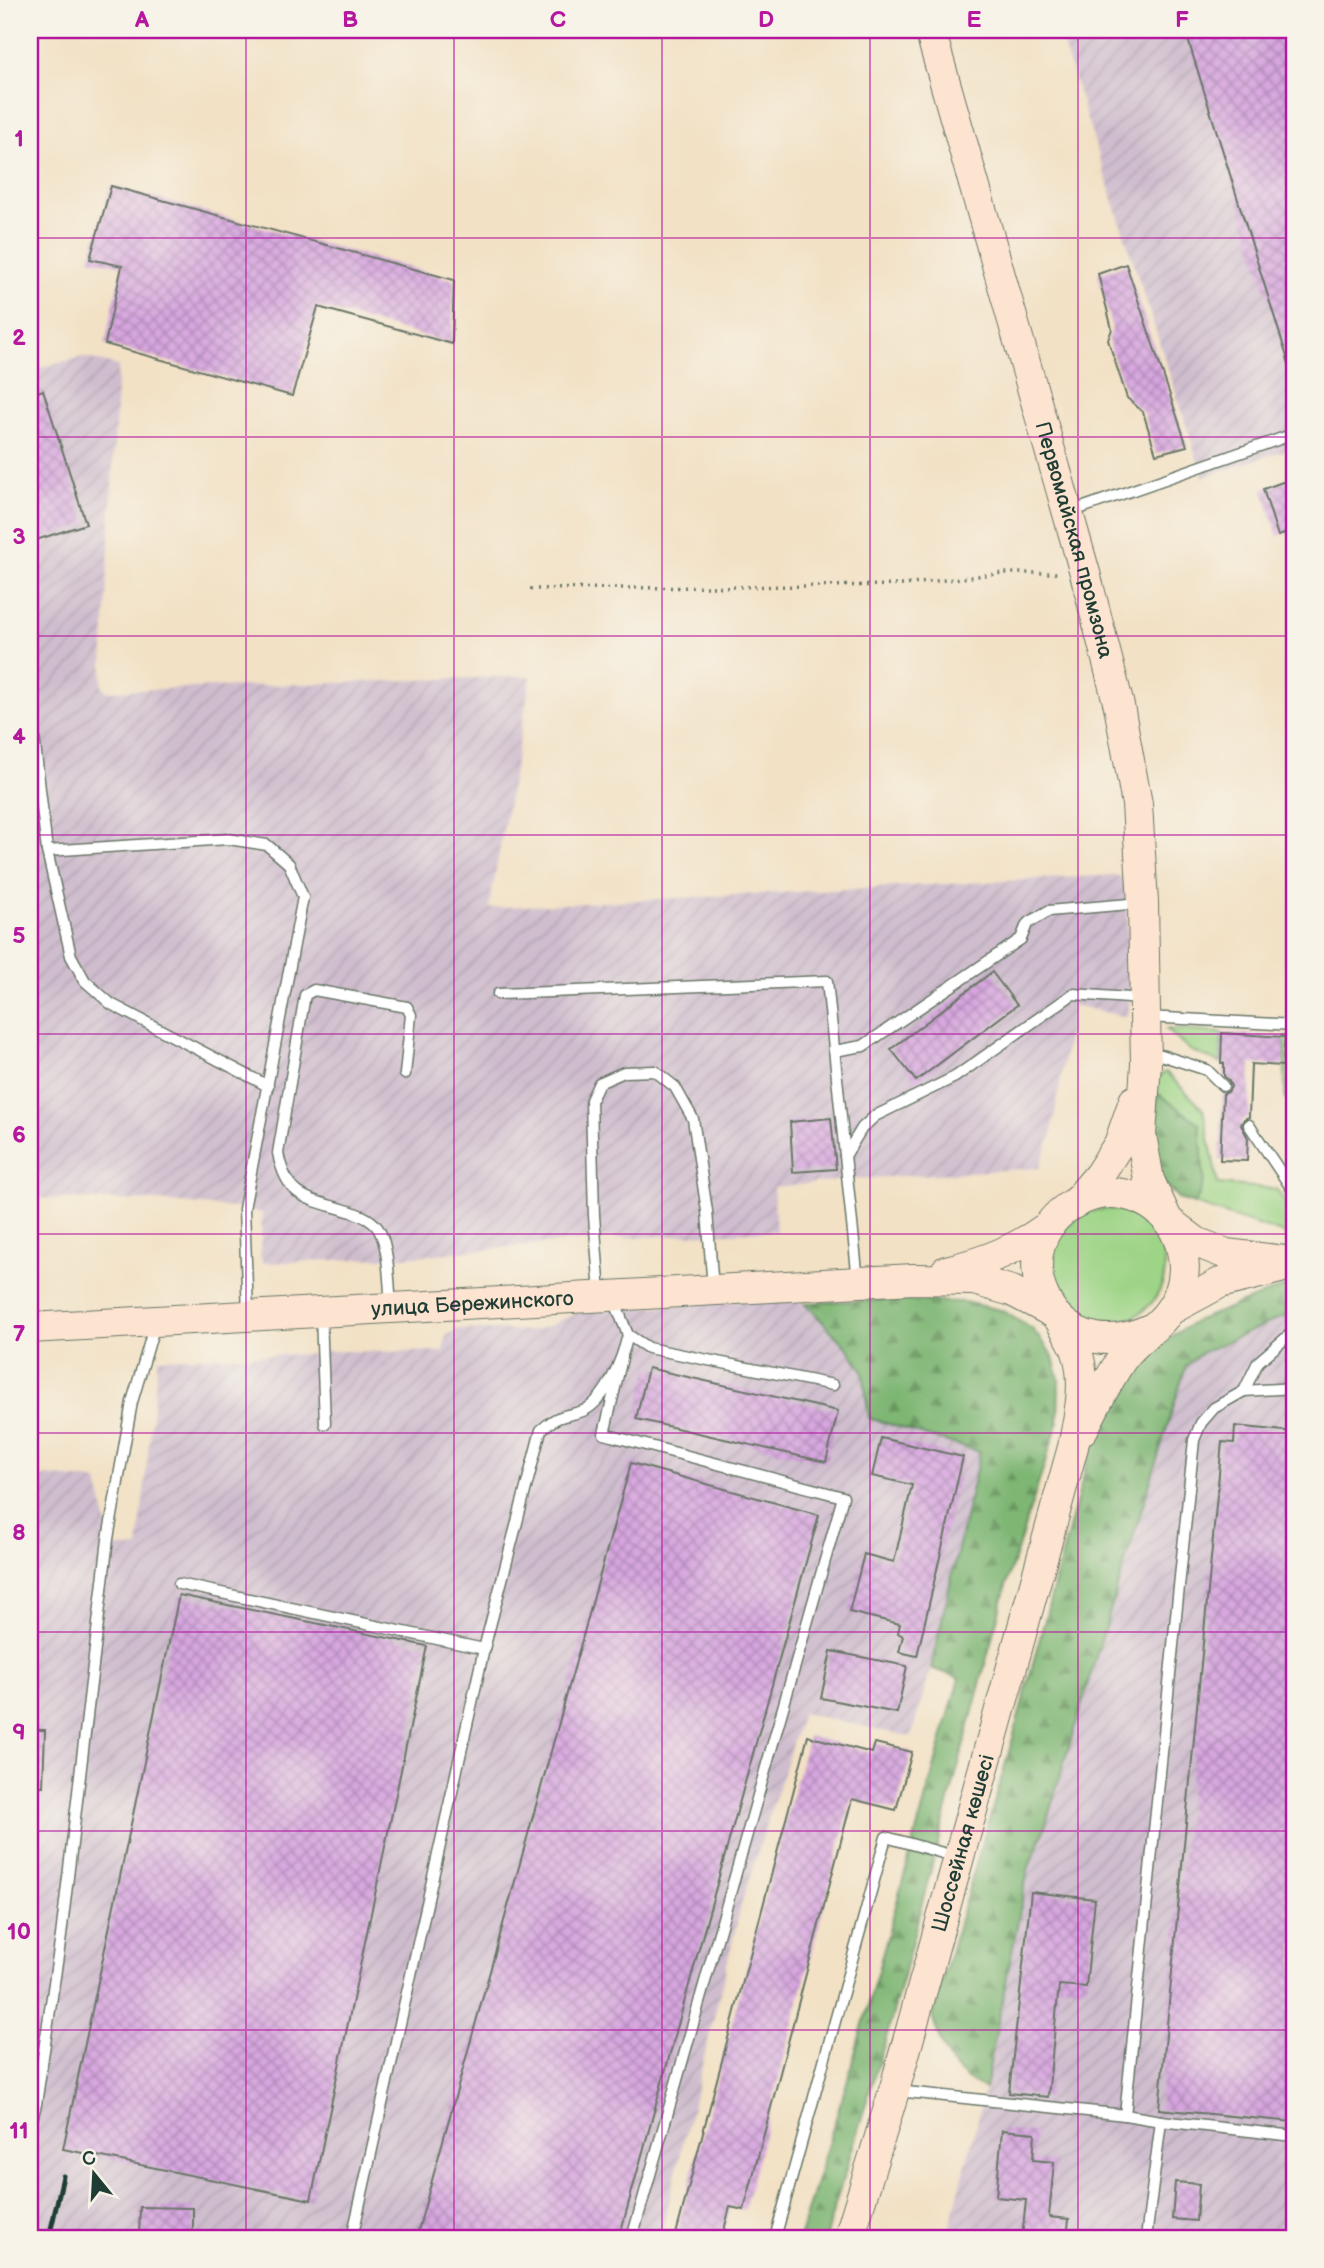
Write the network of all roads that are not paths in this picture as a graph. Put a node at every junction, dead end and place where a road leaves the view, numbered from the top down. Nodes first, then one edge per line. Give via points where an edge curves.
1 (930, 30) edge
2 (1294, 435) edge
3 (1067, 513) junction
4 (30, 701) edge
5 (47, 851) junction
6 (1143, 903) junction
7 (498, 994) dead end
8 (1146, 1008) junction
9 (1294, 1025) edge
10 (834, 1051) junction
11 (1146, 1057) junction
12 (405, 1074) dead end
13 (268, 1086) junction
14 (1223, 1086) dead end
15 (1249, 1125) dead end
16 (845, 1156) junction
17 (1294, 1192) edge
18 (1076, 1202) junction
19 (1168, 1220) junction
20 (1050, 1225) junction
21 (1294, 1264) edge
22 (914, 1279) junction
23 (858, 1281) junction
24 (713, 1289) junction
25 (606, 1294) junction
26 (391, 1306) junction
27 (321, 1311) junction
28 (248, 1315) junction
29 (1056, 1316) junction
30 (1160, 1320) junction
31 (155, 1321) junction
32 (30, 1328) edge
33 (1294, 1331) edge
34 (628, 1335) junction
35 (622, 1358) junction
36 (832, 1385) dead end
37 (1294, 1388) edge
38 (1244, 1391) junction
39 (325, 1424) dead end
40 (1073, 1447) junction
41 (179, 1584) dead end
42 (484, 1649) junction
43 (959, 1857) junction
44 (894, 2091) junction
45 (1125, 2115) junction
46 (1161, 2122) junction
47 (30, 2127) edge
48 (1294, 2136) edge
49 (352, 2238) edge
50 (632, 2238) edge
51 (775, 2238) edge
52 (849, 2238) edge
53 (1146, 2238) edge

1 - 3 main road, Первомайская промзона
2 - 3 lane
3 - 6 main road, Первомайская промзона via 1119,706 1137,804
4 - 5 lane
5 - 13 lane via 71,956 85,981 111,1004
5 - 13 lane via 228,839 267,845 289,864 303,897
6 - 8 main road, Первомайская промзона
6 - 10 lane via 1048,911 1027,924 1021,939 863,1046
7 - 10 lane via 827,981
8 - 9 lane
8 - 11 main road, Первомайская промзона
8 - 16 lane via 1073,994 956,1077 875,1116
10 - 16 lane
11 - 14 lane via 1207,1070
11 - 18 main road via 1119,1144
11 - 19 main road via 1141,1135 1149,1180
12 - 26 lane via 411,1015 407,1007 314,990 305,995 278,1153 282,1173 297,1194 367,1217 379,1230
13 - 28 lane via 244,1209
15 - 17 lane
16 - 23 lane
18 - 19 main road via 1102,1193 1130,1195
18 - 20 main road
19 - 21 main road via 1196,1242 1226,1254
19 - 30 main road via 1185,1263 1179,1295
20 - 22 main road via 999,1256
20 - 29 main road via 1042,1239 1037,1272 1040,1288
21 - 30 main road via 1220,1283
22 - 23 main road, улица Бережинского
22 - 29 main road via 974,1280 1012,1292
23 - 24 main road, улица Бережинского
24 - 25 main road, улица Бережинского
24 - 25 lane via 693,1119 675,1087 655,1071 624,1072 599,1083 592,1100 594,1216
25 - 26 main road, улица Бережинского
25 - 34 lane
26 - 27 main road, улица Бережинского
27 - 28 main road, улица Бережинского
27 - 39 lane
28 - 31 main road, улица Бережинского
29 - 30 main road via 1088,1337 1103,1340 1119,1340
29 - 40 main road via 1077,1350 1082,1381
30 - 40 main road via 1122,1358
31 - 32 main road, улица Бережинского
31 - 47 lane via 132,1402 108,1539 61,1936
33 - 38 lane via 1258,1362
34 - 35 lane
34 - 36 lane via 648,1348
35 - 42 lane via 601,1394 585,1410 556,1418 541,1430
35 - 50 lane via 604,1434 843,1497
37 - 38 lane
38 - 45 lane via 1214,1408 1194,1440
40 - 43 main road, Шоссейная көшесі
41 - 42 lane
42 - 49 lane
43 - 44 main road, Шоссейная көшесі
43 - 51 lane via 886,1836
44 - 45 lane
44 - 52 main road, Шоссейная көшесі
45 - 46 lane
46 - 48 lane
46 - 53 lane

